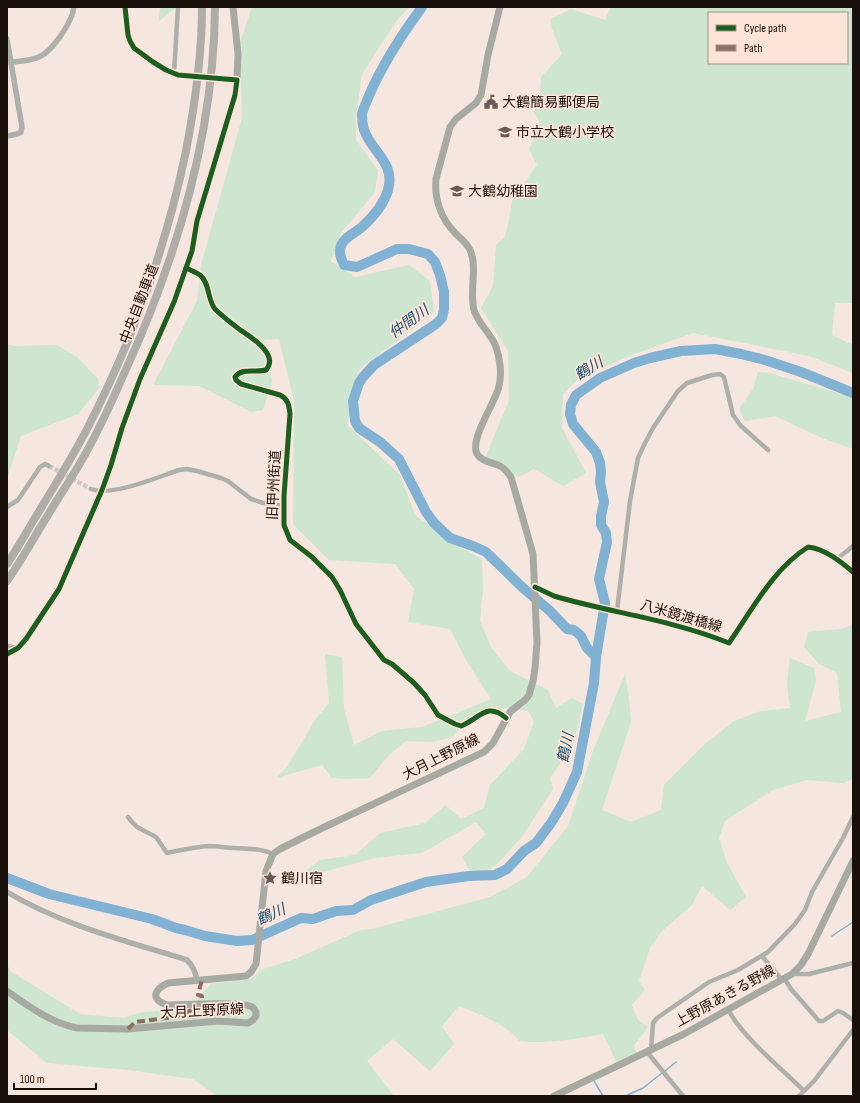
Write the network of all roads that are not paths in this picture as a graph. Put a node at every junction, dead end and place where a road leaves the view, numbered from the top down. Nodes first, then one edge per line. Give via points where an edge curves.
1 (74, 7) edge
2 (125, 7) edge
3 (178, 7) edge
4 (202, 7) edge
5 (215, 7) edge
6 (233, 7) edge
7 (500, 7) edge
8 (7, 39) edge
9 (11, 62) junction
10 (176, 74) junction
11 (237, 80) junction
12 (7, 136) edge
13 (186, 268) junction
14 (768, 450) dead end
15 (49, 466) dead end
16 (91, 489) tunnel mouth
17 (102, 490) junction
18 (284, 506) junction
19 (7, 507) edge
20 (853, 546) edge
21 (837, 559) junction
22 (7, 564) edge
23 (853, 572) edge
24 (7, 582) edge
25 (535, 589) junction
26 (617, 611) junction
27 (7, 646) edge
28 (18, 648) junction
29 (7, 654) edge
30 (506, 718) junction
31 (128, 817) dead end
32 (853, 817) edge
33 (273, 854) junction
34 (853, 861) edge
35 (7, 892) edge
36 (762, 956) junction
37 (853, 963) edge
38 (792, 974) junction
39 (783, 979) junction
40 (197, 980) junction
41 (7, 991) edge
42 (728, 1010) junction
43 (853, 1020) edge
44 (853, 1030) edge
45 (649, 1051) junction
46 (804, 1091) junction
47 (554, 1096) edge
48 (683, 1096) edge
49 (799, 1096) edge

1 - 9 street via 69,22 46,54 38,58
2 - 10 street via 128,35 132,45 153,62
3 - 10 street
4 - 22 highway, 中央自動車道 via 198,72 189,135 170,217 149,282 126,344 86,430
5 - 24 highway, 中央自動車道 via 202,135 187,202 165,274 111,404 79,464
6 - 11 main road via 238,54
7 - 25 main road, 大月上野原線 via 481,95 450,127 435,187 445,222 470,251 473,262 475,312 496,346 499,363 499,388 478,435 475,448 479,457 502,467 511,477 533,554
8 - 9 street
9 - 12 street via 22,127 21,132
10 - 11 street, bridge
11 - 13 street via 232,107 197,221
13 - 17 street via 174,302 145,366
13 - 18 street, 旧甲州街道 via 204,279 215,309 254,339 269,356 270,363 266,370 244,371 235,377 236,380 241,384 280,395 288,402 290,414
14 - 26 street via 740,426 733,415 724,376 712,375 687,383 678,391 653,428 638,458 630,501
15 - 19 street via 44,464 40,467 18,500
16 - 17 street
17 - 18 street via 128,488 179,470 187,470 225,479 255,500
17 - 28 street via 59,589 31,633
18 - 30 street, 旧甲州街道 via 284,525 290,540 332,577 356,624 384,660 420,688 438,715 462,726 483,712 500,713
20 - 21 street
21 - 23 street, 八米鏡渡橋線
21 - 26 street, 八米鏡渡橋線 via 814,548 808,547 801,552 761,595 729,643 707,634
25 - 26 street via 560,598
25 - 30 main road, 大月上野原線 via 536,656 531,690 526,699
27 - 28 street
28 - 29 street
30 - 33 main road, 大月上野原線 via 494,743 484,752
31 - 33 street via 138,827 156,837 167,852 219,846 256,849
32 - 36 street via 812,892 805,910 795,924
33 - 40 main road, 大月上野原線 via 266,871 256,964 246,976
34 - 38 main road, 上野原あきる野線 via 808,954
35 - 40 street via 46,912 109,936 187,960 192,964
36 - 39 street
36 - 45 street via 709,982 657,1018 653,1023
37 - 38 street via 809,974
38 - 39 main road, 上野原あきる野線
39 - 42 main road, 上野原あきる野線
39 - 43 street via 819,1021 838,1012 843,1012
40 - 41 main road, 大月上野原線 via 161,986 156,990 157,1000 166,1005 244,1005 252,1007 256,1016 248,1023 240,1024 218,1021 128,1029 77,1028 50,1019
42 - 45 main road, 上野原あきる野線
42 - 46 street via 757,1046
44 - 46 street
45 - 47 main road, 上野原あきる野線
45 - 48 street
46 - 49 street

